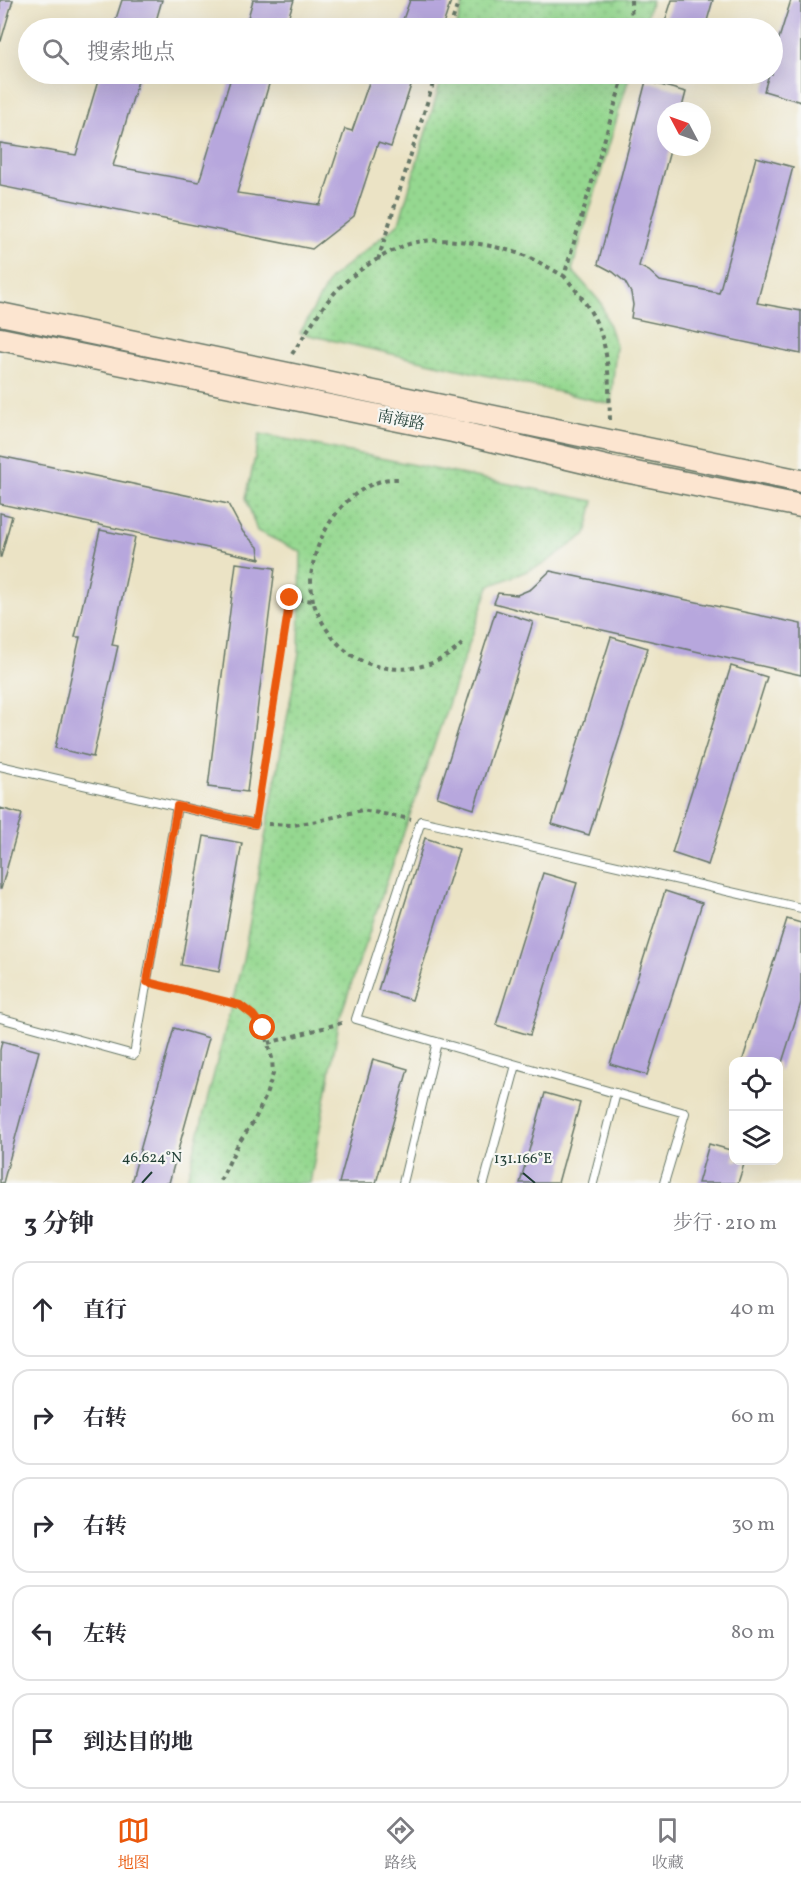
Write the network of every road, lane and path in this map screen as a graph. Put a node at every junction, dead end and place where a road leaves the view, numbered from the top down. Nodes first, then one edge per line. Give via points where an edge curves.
1 (459, 0) edge
2 (631, 0) edge
3 (453, 18) edge
4 (632, 18) edge
5 (433, 84) edge
6 (621, 84) edge
7 (377, 260) junction
8 (564, 276) junction
9 (0, 314) edge
10 (0, 339) edge
11 (279, 372) junction
12 (610, 441) junction
13 (399, 479) dead end
14 (801, 481) edge
15 (801, 506) edge
16 (313, 601) junction
17 (462, 644) dead end
18 (0, 766) edge
19 (177, 806) junction
20 (421, 821) junction
21 (255, 824) junction
22 (801, 908) edge
23 (147, 982) junction
24 (0, 1018) edge
25 (356, 1019) junction
26 (437, 1042) junction
27 (268, 1043) junction
28 (516, 1065) junction
29 (616, 1093) junction
30 (219, 1183) edge
31 (403, 1183) edge
32 (484, 1183) edge
33 (593, 1183) edge
34 (664, 1183) edge

1 - 3 path
2 - 4 path
5 - 7 path
6 - 8 path
7 - 8 path via 407,244 453,241 523,255
7 - 11 path via 340,287
8 - 12 path via 582,297 604,340
9 - 11 main road, 南海路
10 - 15 main road, 南海路
11 - 12 main road, 南海路
12 - 14 main road, 南海路
13 - 16 path via 382,480 361,490 331,520 321,537 311,578
16 - 17 path via 326,630 362,661 399,669 418,667 435,663
16 - 21 path via 290,598
18 - 19 lane
19 - 21 lane
19 - 23 lane
20 - 21 path via 362,810 293,825
20 - 22 lane
20 - 25 lane
23 - 24 lane via 134,1055
23 - 27 path via 240,1005 263,1028
25 - 26 lane
25 - 27 path
26 - 28 lane
26 - 31 lane
27 - 30 path via 273,1074 265,1098
28 - 29 lane
28 - 32 lane
29 - 33 lane
29 - 34 lane via 685,1113

